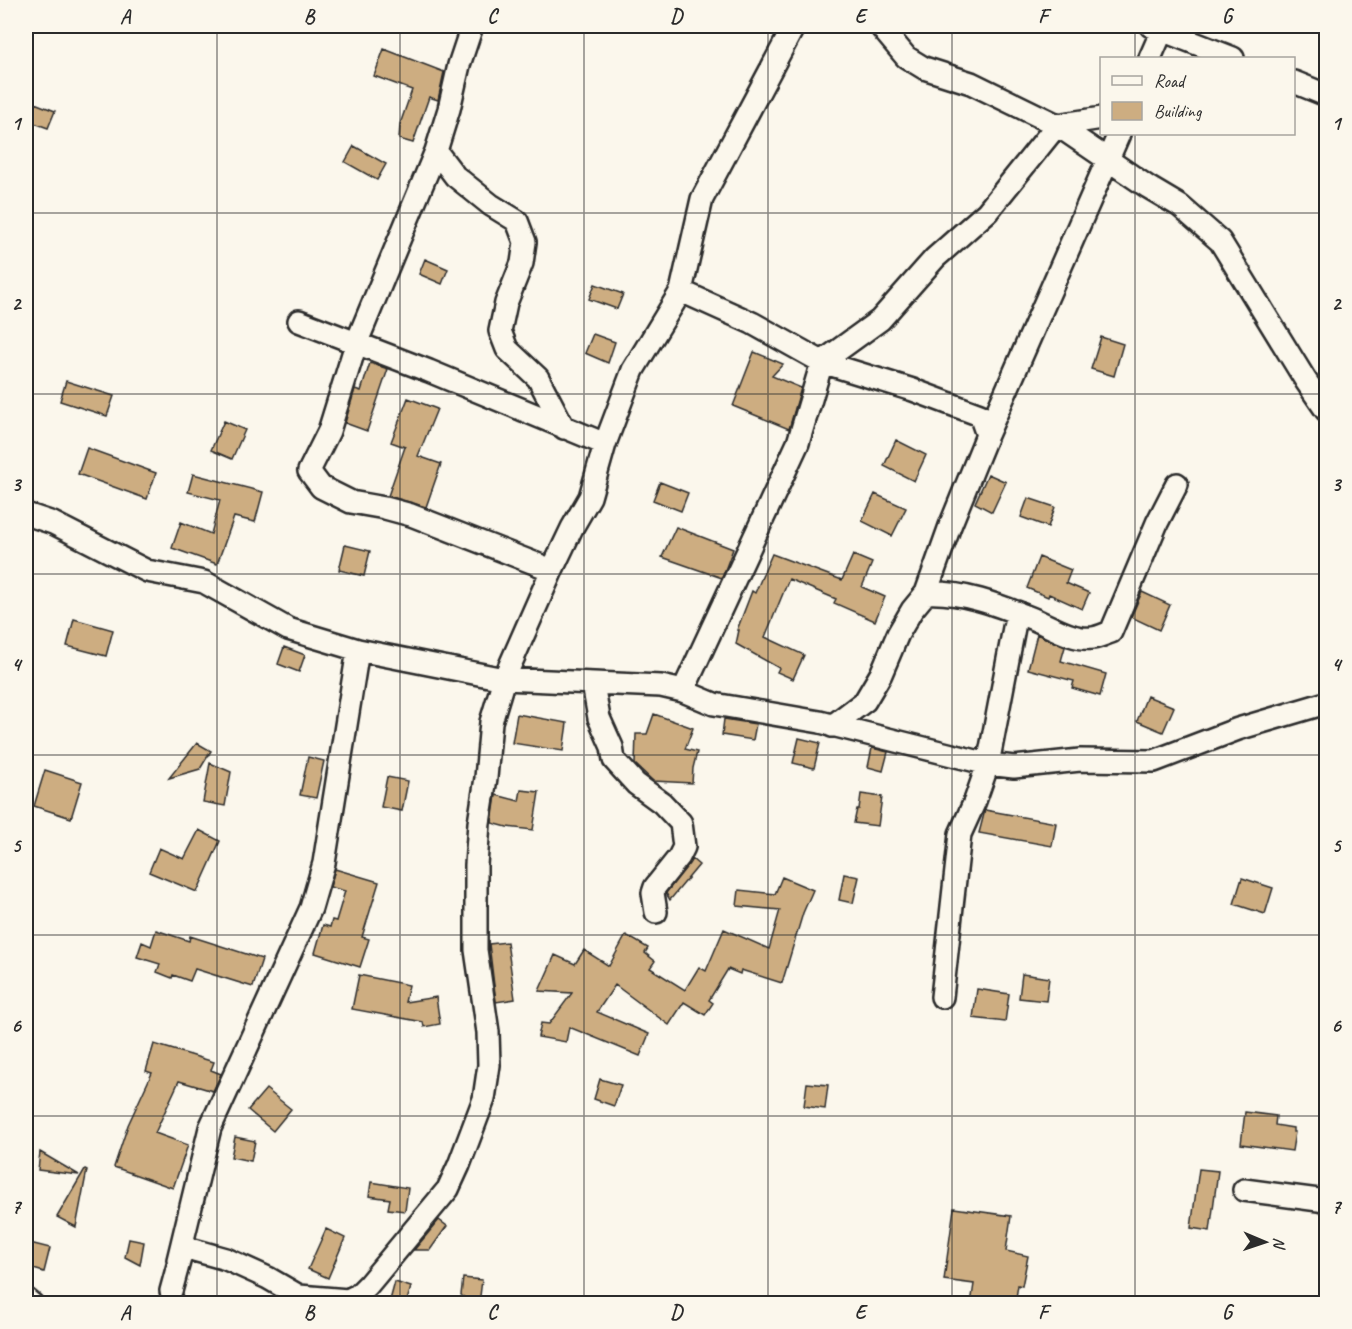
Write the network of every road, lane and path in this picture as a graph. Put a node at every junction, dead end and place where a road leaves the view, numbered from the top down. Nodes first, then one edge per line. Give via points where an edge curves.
1 (472, 26) edge
2 (794, 26) edge
3 (880, 26) edge
4 (1159, 27) edge
5 (1150, 57) edge
6 (1231, 57) edge
7 (1295, 83) edge
8 (1326, 95) edge
9 (1100, 118) edge
10 (1057, 125) junction
11 (1119, 135) edge
12 (436, 151) junction
13 (1108, 160) junction
14 (681, 291) junction
15 (299, 321) dead end
16 (357, 344) junction
17 (822, 362) junction
18 (1326, 410) edge
19 (564, 429) junction
20 (987, 435) junction
21 (605, 444) junction
22 (1177, 484) dead end
23 (26, 514) edge
24 (552, 570) junction
25 (926, 593) junction
26 (1017, 612) junction
27 (358, 650) junction
28 (504, 680) junction
29 (593, 684) junction
30 (683, 691) junction
31 (1326, 703) edge
32 (832, 726) junction
33 (988, 764) junction
34 (656, 912) dead end
35 (942, 997) dead end
36 (1244, 1190) dead end
37 (1326, 1201) edge
38 (168, 1297) edge
39 (26, 1299) edge
40 (32, 1304) edge

1 - 12 street
2 - 14 street via 702,199
3 - 10 street via 906,57 924,68 970,83
4 - 5 street
4 - 6 street
7 - 8 street
9 - 10 street
10 - 13 street
10 - 17 street via 987,212 935,258 880,320
11 - 13 street
12 - 16 street
12 - 19 street via 454,176 517,221 525,242 522,263 500,331 507,349 538,378
13 - 18 street via 1180,206 1220,241
13 - 20 street
14 - 17 street via 753,323
14 - 21 street via 633,370
15 - 16 street
16 - 19 street
16 - 24 street via 329,430 309,471 321,488 351,502 411,515
17 - 20 street via 980,416
17 - 30 street via 798,443
19 - 21 street
20 - 25 street
21 - 24 street via 590,497
22 - 26 street via 1156,523 1111,632 1092,638 1071,635
23 - 27 street via 53,523 147,571 204,582 288,629
24 - 28 street
25 - 26 street via 948,592
25 - 32 street via 908,618 865,701
26 - 33 street
27 - 28 street
27 - 38 street via 318,885 210,1128
28 - 29 street
28 - 38 street via 491,722 476,865 476,950 489,1065 484,1099 448,1189 369,1285 348,1299 299,1296 226,1259 183,1247
29 - 30 street via 628,683
29 - 34 street via 599,718 614,760 681,823 684,847 655,887
30 - 32 street via 714,704
31 - 33 street via 1238,729 1154,761 1080,760 1014,767
32 - 33 street
33 - 35 street via 960,834
36 - 37 street
39 - 40 street

